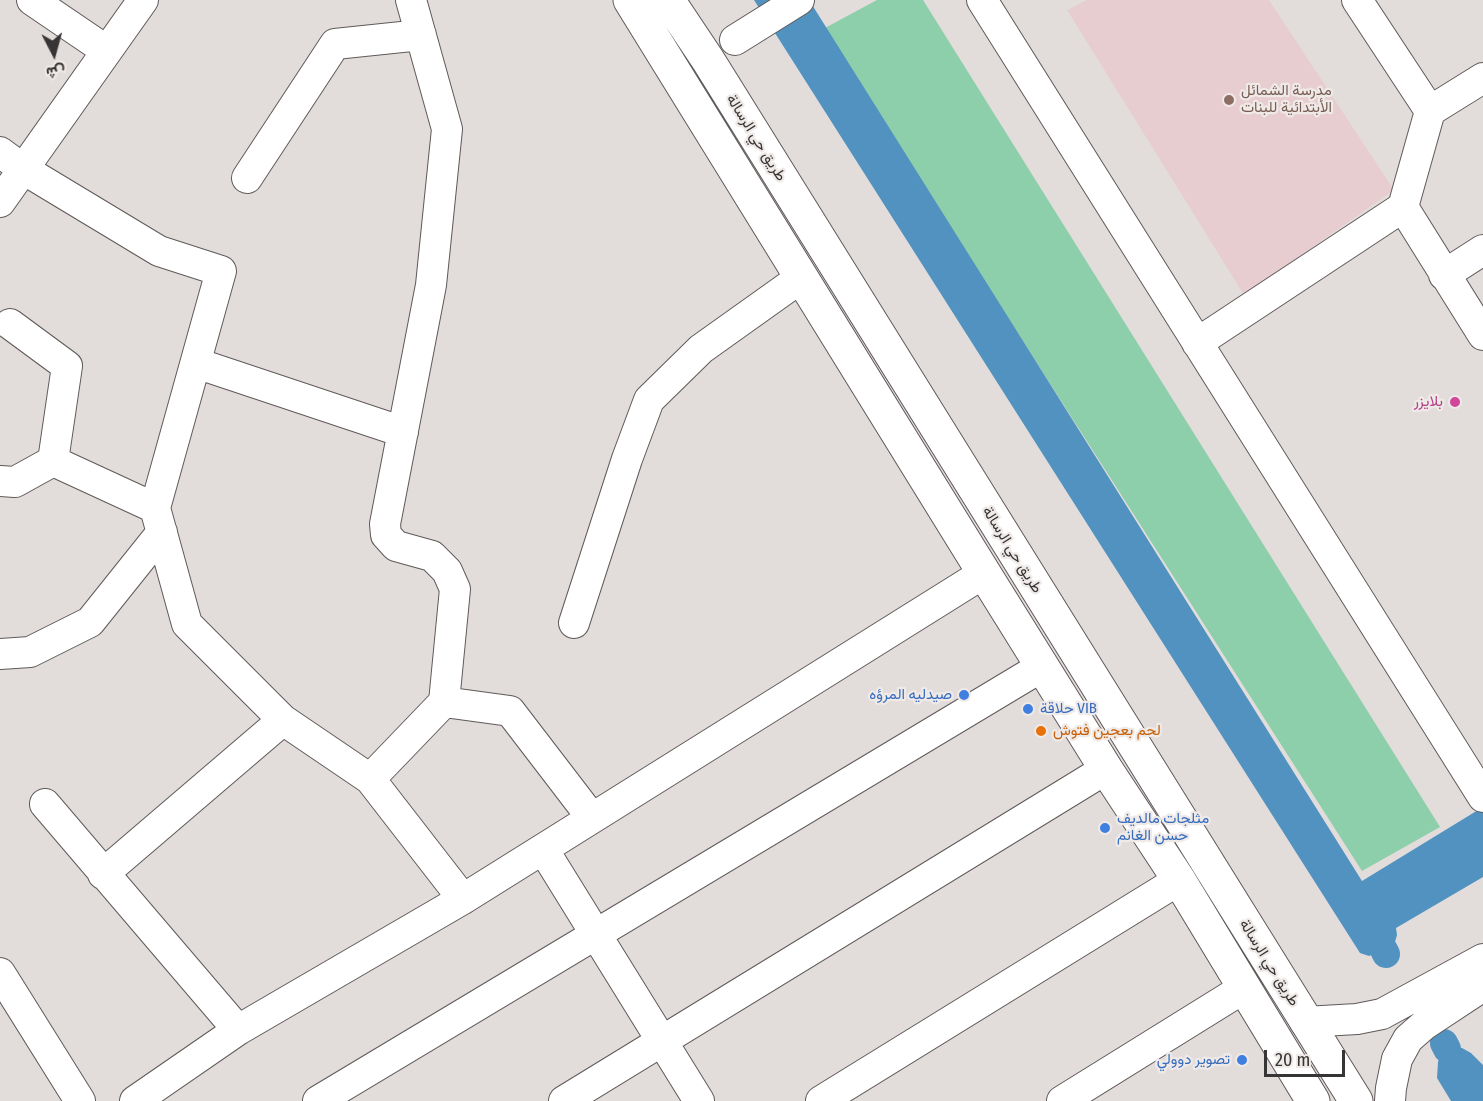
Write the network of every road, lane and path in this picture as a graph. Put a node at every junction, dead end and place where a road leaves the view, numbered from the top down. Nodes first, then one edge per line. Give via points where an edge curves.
1 (32, 0) edge
2 (143, 0) edge
3 (411, 0) edge
4 (669, 0) edge
5 (799, 0) edge
6 (982, 0) edge
7 (1357, 0) edge
8 (635, 9) edge
9 (421, 35) junction
10 (735, 40) dead end
11 (107, 51) junction
12 (708, 60) junction
13 (678, 78) junction
14 (1483, 78) edge
15 (1431, 111) junction
16 (11, 161) edge
17 (247, 178) dead end
18 (0, 202) edge
19 (1403, 207) junction
20 (1483, 250) edge
21 (1444, 275) junction
22 (802, 277) junction
23 (10, 324) dead end
24 (1483, 335) edge
25 (1197, 343) junction
26 (196, 363) junction
27 (403, 432) junction
28 (53, 461) junction
29 (0, 481) edge
30 (158, 520) junction
31 (984, 573) junction
32 (574, 623) dead end
33 (0, 654) edge
34 (1043, 666) junction
35 (444, 702) junction
36 (283, 720) junction
37 (1106, 769) junction
38 (370, 779) junction
39 (1481, 791) edge
40 (45, 804) dead end
41 (592, 818) junction
42 (543, 849) junction
43 (103, 874) junction
44 (1179, 880) junction
45 (463, 899) junction
46 (596, 934) junction
47 (1483, 959) edge
48 (0, 973) edge
49 (1483, 986) edge
50 (1244, 988) junction
51 (1305, 1022) junction
52 (238, 1030) junction
53 (662, 1041) junction
54 (80, 1101) edge
55 (135, 1101) edge
56 (318, 1101) edge
57 (564, 1101) edge
58 (699, 1101) edge
59 (821, 1101) edge
60 (1062, 1101) edge
61 (1313, 1101) edge
62 (1356, 1101) edge
63 (1390, 1101) edge

1 - 11 street
2 - 11 street
3 - 9 street
4 - 8 main road
4 - 12 main road, طريق حي الرسالة
5 - 10 street
6 - 25 street
7 - 15 street
8 - 13 main road
9 - 17 street via 335,44
9 - 27 street via 447,129 431,285
11 - 16 street
12 - 13 main road
12 - 51 main road, طريق حي الرسالة
13 - 22 main road
14 - 15 street
15 - 19 street
16 - 18 street
16 - 26 street via 159,251 221,271
19 - 21 street
19 - 25 street
20 - 21 street
21 - 24 street
22 - 31 main road
22 - 32 street via 701,348 649,400
23 - 28 street via 67,366
25 - 39 street
26 - 27 street
26 - 30 street
27 - 35 street via 386,535 396,546 432,556 447,571 455,589
28 - 29 street via 15,482
28 - 30 street
30 - 33 street via 90,622 30,652
30 - 36 street via 187,624
31 - 34 main road
31 - 41 street
34 - 37 main road
34 - 46 street
35 - 38 street
35 - 41 street via 510,711
36 - 38 street
36 - 43 street
37 - 44 main road
37 - 53 street
38 - 45 street
40 - 43 street
41 - 42 street
42 - 45 street
42 - 46 street
43 - 52 street
44 - 50 main road
44 - 59 street
45 - 52 street
46 - 53 street
46 - 56 street
47 - 51 street via 1382,1014
48 - 54 street
49 - 63 street via 1408,1039 1397,1059
50 - 60 street
50 - 61 main road
51 - 62 main road, طريق حي الرسالة
52 - 55 street
53 - 57 street
53 - 58 street

